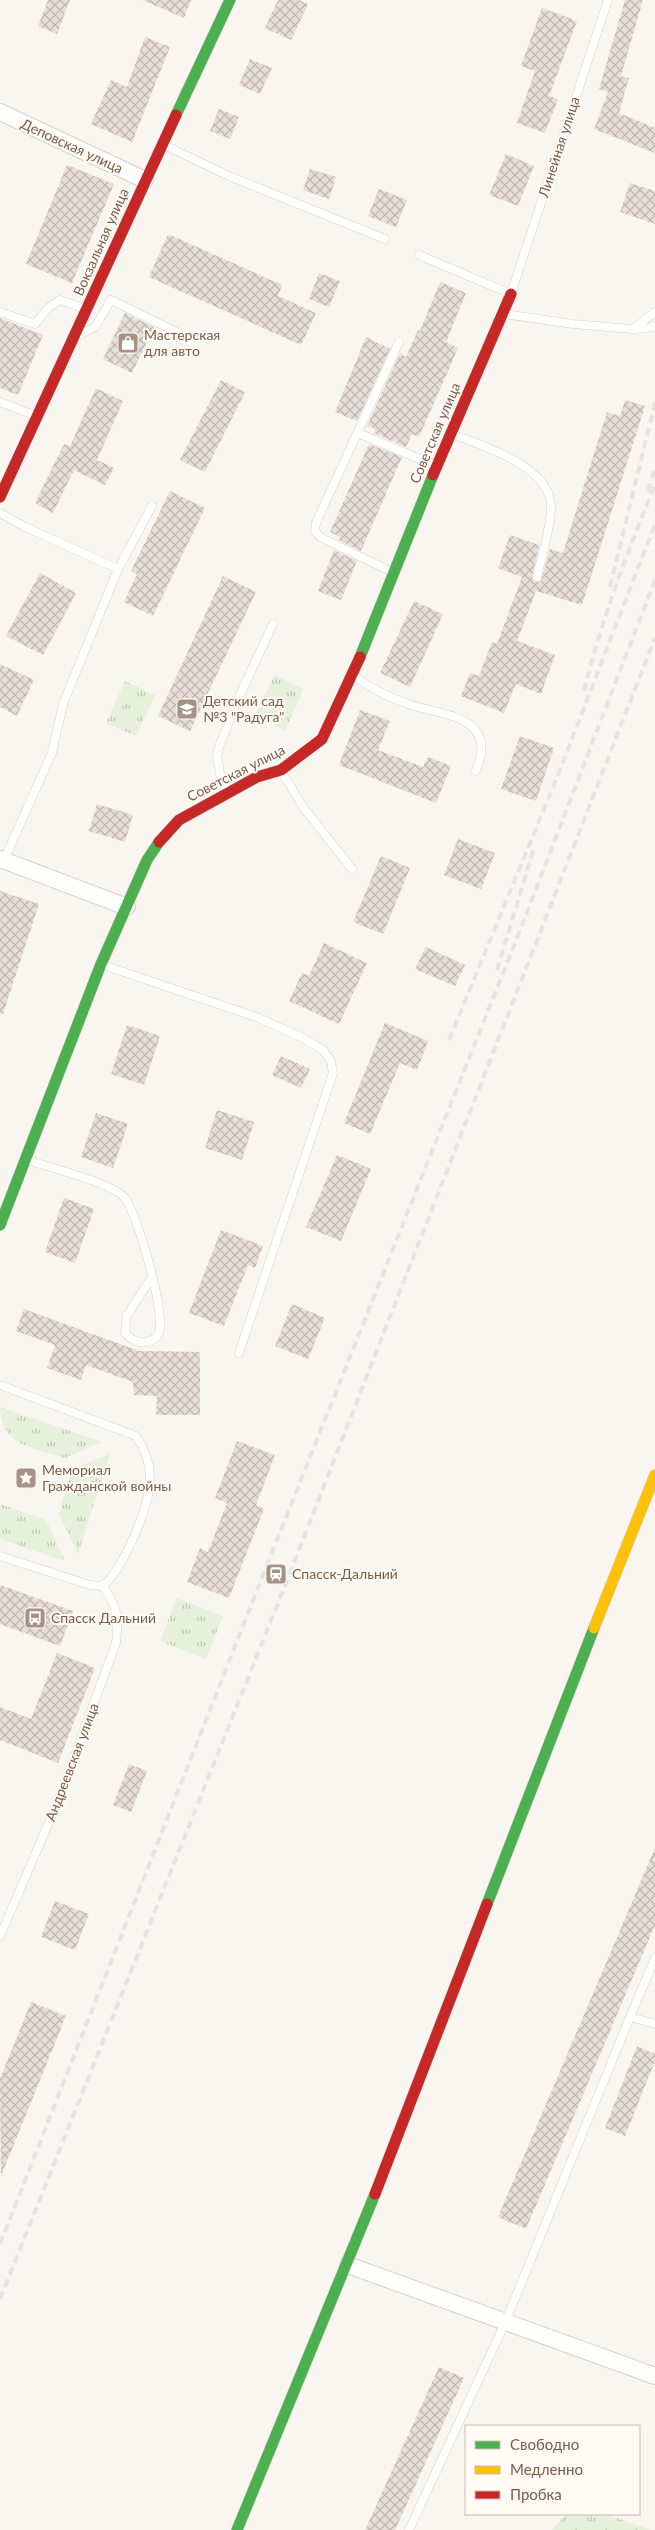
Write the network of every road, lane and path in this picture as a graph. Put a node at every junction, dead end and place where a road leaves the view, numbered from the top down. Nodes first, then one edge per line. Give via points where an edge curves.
1 (230, 0) edge
2 (608, 0) edge
3 (0, 112) edge
4 (162, 144) junction
5 (144, 180) junction
6 (385, 238) dead end
7 (419, 255) dead end
8 (94, 294) junction
9 (511, 294) junction
10 (111, 300) junction
11 (87, 310) junction
12 (0, 312) edge
13 (655, 312) edge
14 (502, 314) junction
15 (655, 328) edge
16 (633, 329) junction
17 (76, 334) junction
18 (183, 335) dead end
19 (399, 342) dead end
20 (0, 402) edge
21 (36, 416) junction
22 (358, 433) junction
23 (450, 433) junction
24 (436, 466) junction
25 (0, 497) edge
26 (152, 506) dead end
27 (0, 513) edge
28 (118, 569) junction
29 (394, 573) junction
30 (537, 577) dead end
31 (273, 624) dead end
32 (352, 675) junction
33 (281, 770) junction
34 (476, 771) dead end
35 (227, 792) junction
36 (2, 859) edge
37 (352, 869) dead end
38 (127, 907) junction
39 (101, 964) junction
40 (26, 1160) junction
41 (0, 1225) edge
42 (152, 1277) junction
43 (239, 1353) dead end
44 (0, 1385) edge
45 (655, 1475) edge
46 (0, 1556) edge
47 (103, 1586) junction
48 (0, 1936) edge
49 (655, 1958) edge
50 (630, 2017) junction
51 (655, 2024) edge
52 (348, 2265) junction
53 (505, 2323) junction
54 (655, 2376) edge
55 (237, 2530) edge
56 (409, 2530) edge

1 - 4 street, Вокзальная улица
2 - 9 lane, Линейная улица
3 - 5 street, Деповская улица
4 - 5 street, Вокзальная улица
4 - 6 lane via 229,176
5 - 8 street, Вокзальная улица
7 - 9 lane
8 - 10 lane
8 - 11 street, Вокзальная улица
9 - 14 street, Советская улица
10 - 17 lane via 96,327
10 - 18 lane
11 - 12 lane via 60,300 48,308 35,324
11 - 17 street, Вокзальная улица
13 - 16 lane
14 - 16 lane
14 - 23 street, Советская улица
15 - 16 lane
17 - 21 street, Вокзальная улица
19 - 22 lane
20 - 21 lane
21 - 25 street, Вокзальная улица
22 - 24 lane
22 - 29 lane via 315,531 320,537
23 - 24 street, Советская улица
23 - 30 lane via 510,458 540,478 548,492 551,507
24 - 29 street, Советская улица
26 - 28 lane
27 - 28 lane
28 - 36 lane via 62,704 52,753
29 - 32 street, Советская улица
31 - 35 lane via 238,697 220,744 217,756
32 - 33 street, Советская улица via 322,739
32 - 34 lane via 370,689 411,705 449,714 478,733 482,743
33 - 35 street, Советская улица via 257,777
33 - 37 lane via 303,806
35 - 38 street, Советская улица via 187,815 165,833 147,860
36 - 38 street
38 - 39 street, Советская улица
39 - 40 street, Советская улица
39 - 43 lane via 258,1018 323,1050 330,1061 333,1073
40 - 41 street, Советская улица
40 - 42 lane via 104,1186 125,1198 137,1224
42 - 42 lane via 159,1335 142,1343 125,1333 127,1315
44 - 47 lane via 136,1436 144,1447 150,1479 146,1502 124,1556
45 - 52 street
46 - 47 lane via 90,1585
47 - 48 lane, Андреевская улица via 114,1603 119,1621 116,1643 57,1804
49 - 50 lane
50 - 51 lane
50 - 53 lane
52 - 53 street
52 - 55 street
53 - 54 street
53 - 56 lane

